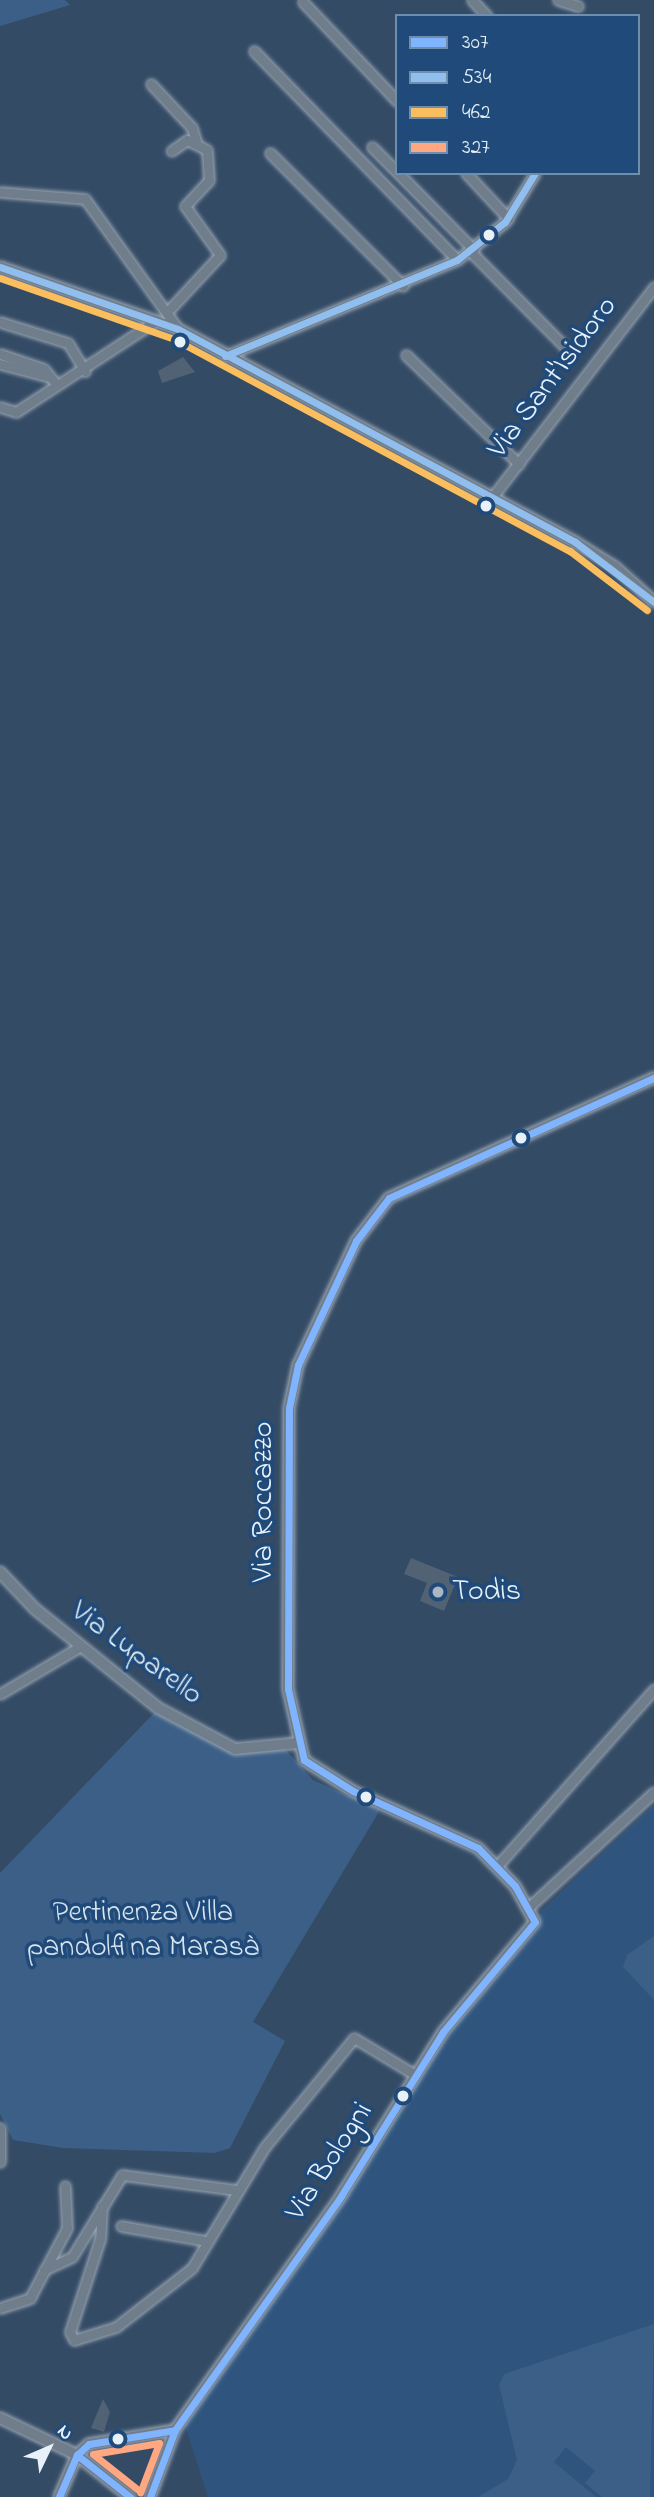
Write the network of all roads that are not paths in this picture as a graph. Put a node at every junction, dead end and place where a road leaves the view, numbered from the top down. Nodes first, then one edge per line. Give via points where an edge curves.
1 (472, 0) edge
2 (558, 0) edge
3 (303, 2) dead end
4 (577, 7) edge
5 (485, 14) edge
6 (254, 51) dead end
7 (151, 84) dead end
8 (395, 99) edge
9 (196, 141) junction
10 (372, 147) dead end
11 (171, 151) dead end
12 (270, 153) dead end
13 (395, 169) edge
14 (401, 175) edge
15 (468, 175) edge
16 (534, 175) edge
17 (0, 192) edge
18 (508, 218) junction
19 (472, 251) junction
20 (457, 260) junction
21 (0, 267) edge
22 (403, 286) junction
23 (654, 287) edge
24 (168, 311) junction
25 (157, 320) junction
26 (0, 322) edge
27 (178, 329) junction
28 (565, 347) dead end
29 (0, 354) edge
30 (406, 355) dead end
31 (225, 356) junction
32 (0, 364) edge
33 (85, 371) junction
34 (53, 380) junction
35 (0, 407) edge
36 (519, 464) junction
37 (490, 500) junction
38 (654, 603) edge
39 (654, 1078) edge
40 (0, 1572) edge
41 (81, 1646) junction
42 (654, 1689) edge
43 (0, 1694) edge
44 (299, 1743) junction
45 (654, 1792) edge
46 (498, 1865) junction
47 (530, 1906) junction
48 (414, 2074) junction
49 (0, 2129) edge
50 (0, 2162) edge
51 (65, 2186) dead end
52 (236, 2190) junction
53 (102, 2206) junction
54 (121, 2226) dead end
55 (206, 2241) junction
56 (44, 2270) junction
57 (0, 2308) edge
58 (0, 2418) edge
59 (175, 2430) junction
60 (77, 2455) junction
61 (59, 2497) edge
62 (130, 2497) edge
63 (150, 2497) edge

1 - 5 street
2 - 4 street
3 - 8 street
6 - 20 street
7 - 9 street via 192,128
9 - 11 street via 181,141
9 - 24 street via 207,150 211,172 185,206 220,255
10 - 13 street
12 - 22 street
14 - 19 street
15 - 18 street
16 - 18 street
17 - 24 street via 85,199 128,268
18 - 19 street
19 - 20 street
19 - 28 street
20 - 22 street
21 - 25 street
22 - 31 street
23 - 36 street, Via Sant'Isidoro
24 - 27 street
25 - 27 street
25 - 33 street
26 - 33 street via 68,343
27 - 31 street
29 - 34 street
30 - 36 street
31 - 37 street
32 - 34 street
33 - 34 street
34 - 35 street via 16,412
36 - 37 street, Via Sant'Isidoro
37 - 38 street via 615,567
39 - 44 street, Via Roccazzo via 389,1198 356,1241 298,1365 289,1408 288,1689
40 - 41 street, Via Luparello
41 - 43 street
41 - 44 street, Via Luparello via 158,1708 215,1740 236,1749
42 - 46 street
44 - 46 street, Via Roccazzo via 314,1771 478,1848
45 - 47 street
46 - 47 street, Via Roccazzo
47 - 48 street, Via Bologni via 534,1926
48 - 52 street via 354,2038
48 - 59 street, Via Bologni via 341,2196
49 - 50 street
51 - 56 street via 67,2228
52 - 53 street via 122,2175
52 - 55 street
53 - 55 street via 100,2239 70,2332 74,2340 99,2337 156,2297 192,2268
53 - 56 street via 72,2257
54 - 55 street
56 - 57 street via 30,2298
58 - 60 street
59 - 60 street via 89,2444
59 - 63 street, Via Bologni
60 - 61 street
60 - 62 street

